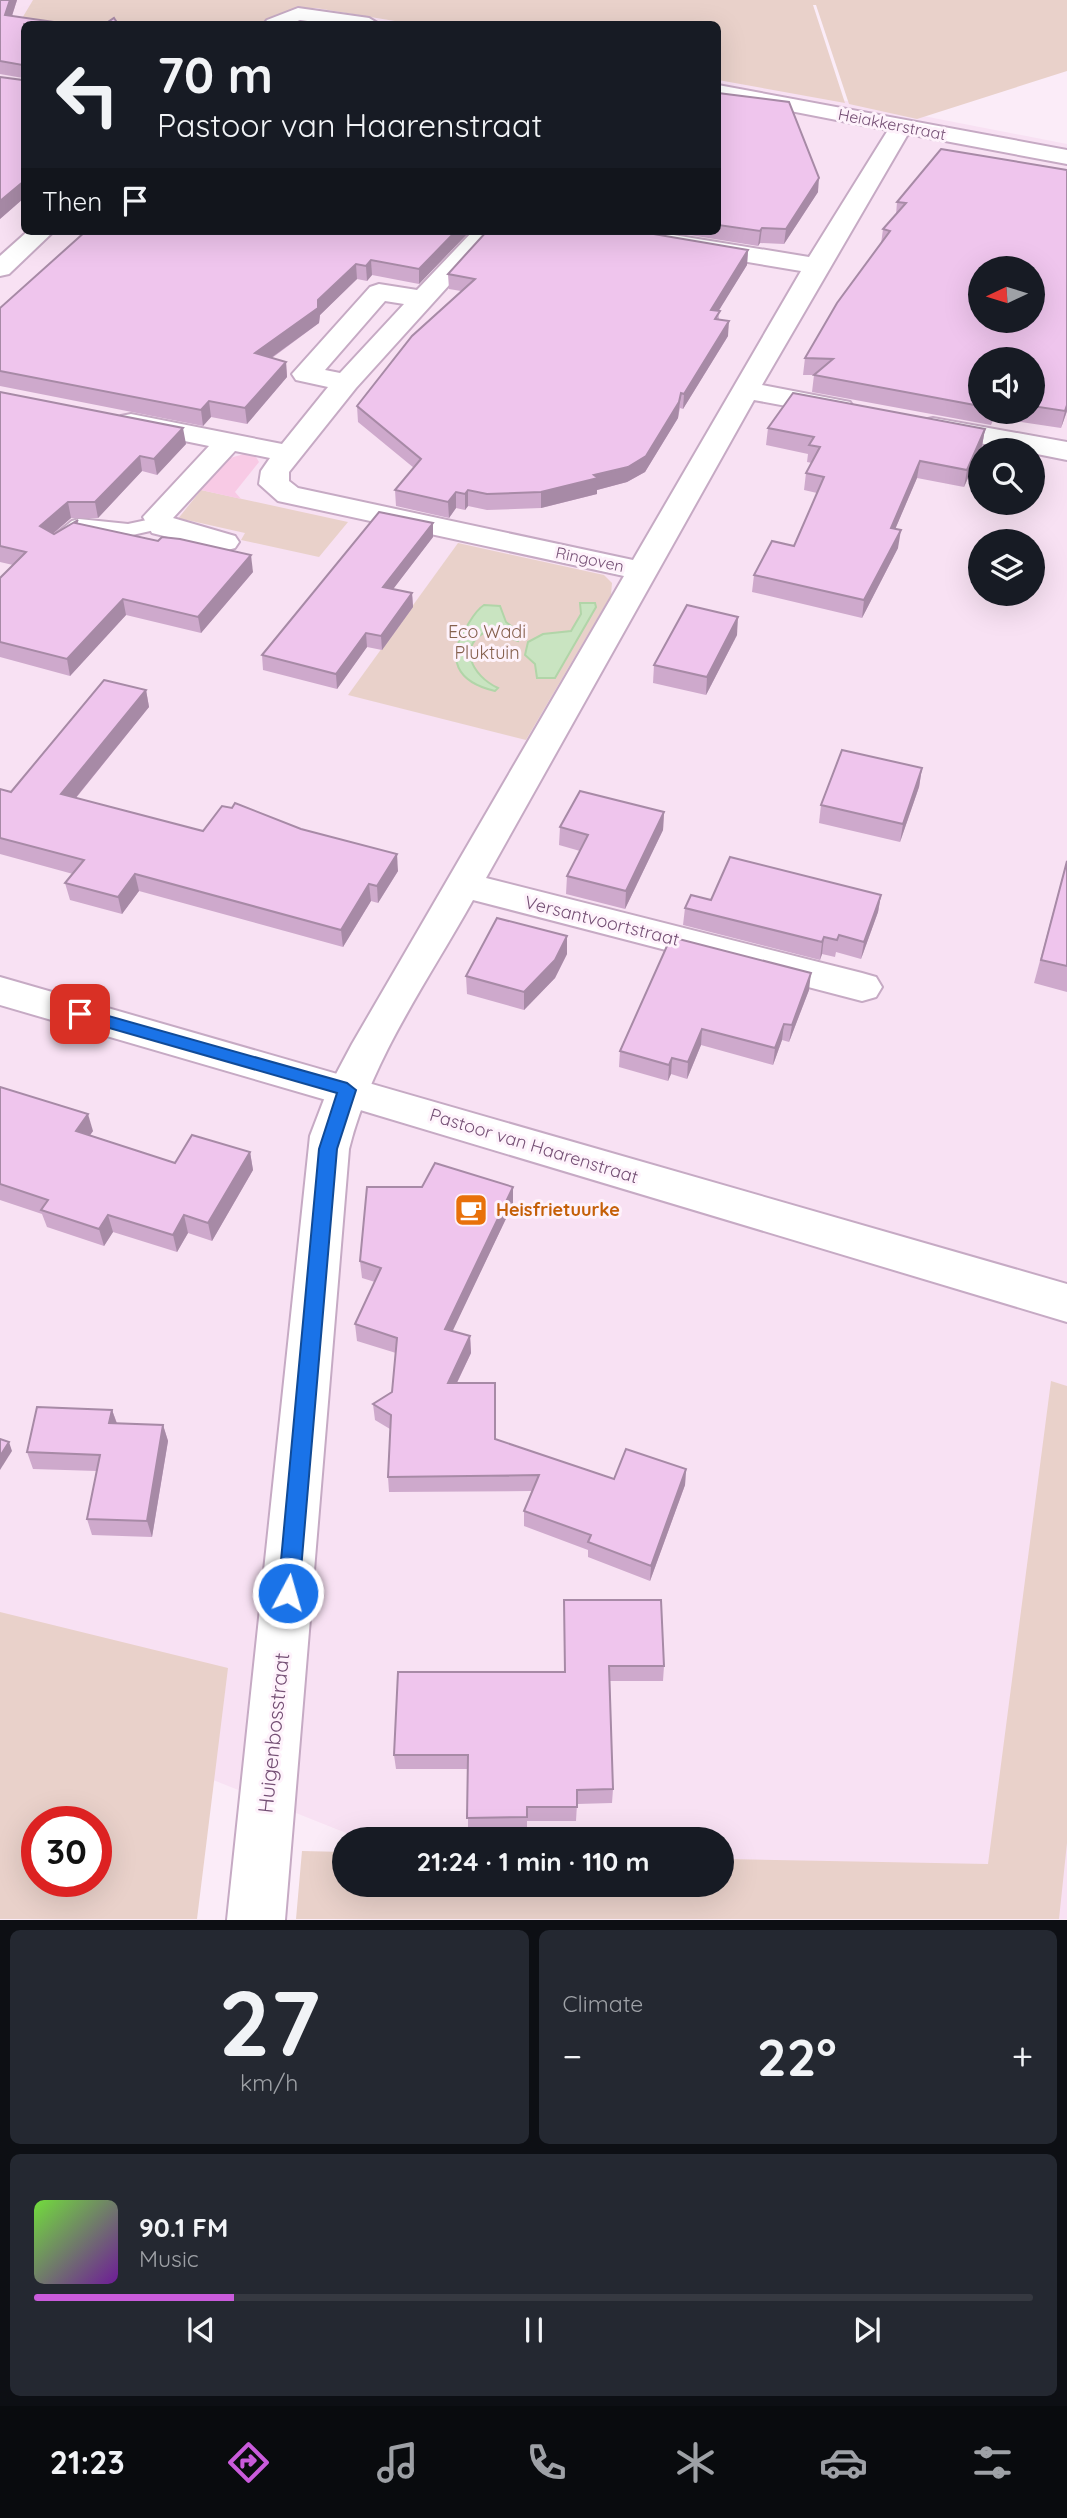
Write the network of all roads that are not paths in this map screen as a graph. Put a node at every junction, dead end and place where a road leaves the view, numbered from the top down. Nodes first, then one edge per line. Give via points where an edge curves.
1 (281, 21) edge
2 (348, 21) edge
3 (721, 92) edge
4 (901, 126) junction
5 (1067, 158) edge
6 (38, 235) edge
7 (482, 235) edge
8 (629, 235) edge
9 (816, 266) junction
10 (0, 269) edge
11 (424, 299) junction
12 (346, 382) junction
13 (746, 390) junction
14 (866, 413) edge
15 (108, 418) edge
16 (906, 421) edge
17 (229, 441) junction
18 (1067, 451) edge
19 (290, 454) junction
20 (161, 523) junction
21 (56, 542) edge
22 (224, 542) dead end
23 (643, 571) junction
24 (464, 885) junction
25 (862, 987) dead end
26 (0, 991) edge
27 (347, 1090) junction
28 (1067, 1303) edge
29 (256, 1920) edge

1 - 2 street via 298,14
3 - 4 street, Heiakkerstraat
4 - 5 street, Heiakkerstraat
4 - 9 street, Ringoven
6 - 10 street
7 - 11 street, Ringoven
8 - 9 street
9 - 13 street, Ringoven
11 - 12 street, Ringoven
11 - 12 street via 379,292 306,374
12 - 19 street, Ringoven
13 - 14 street
13 - 23 street, Ringoven
15 - 17 street
16 - 18 street
17 - 19 street
17 - 20 street via 158,517
19 - 23 street, Ringoven via 275,471 274,484 288,495
20 - 21 lane via 128,530 79,525
20 - 22 street
23 - 24 street
24 - 25 street, Versantvoortstraat
24 - 27 street
26 - 27 street, Pastoor van Haarenstraat
27 - 28 street, Pastoor van Haarenstraat
27 - 29 street, Huigenbosstraat via 328,1149

